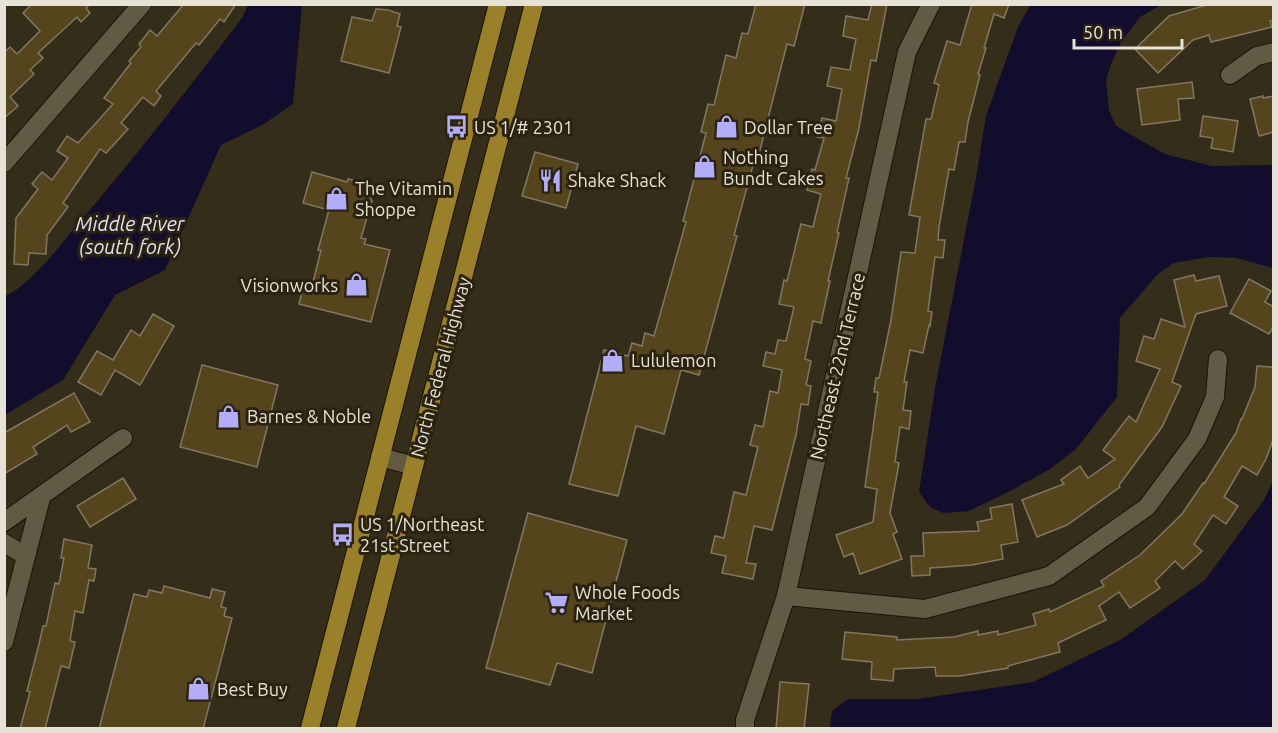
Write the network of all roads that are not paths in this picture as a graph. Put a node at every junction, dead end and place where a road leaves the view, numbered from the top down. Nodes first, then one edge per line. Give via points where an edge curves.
1 (142, 4) edge
2 (498, 4) edge
3 (534, 4) edge
4 (931, 4) edge
5 (1274, 52) edge
6 (1230, 75) dead end
7 (4, 162) edge
8 (1218, 359) dead end
9 (123, 438) dead end
10 (380, 457) junction
11 (414, 466) junction
12 (41, 498) junction
13 (4, 522) edge
14 (4, 543) edge
15 (26, 556) junction
16 (786, 596) junction
17 (4, 642) edge
18 (310, 729) edge
19 (345, 729) edge
20 (745, 729) edge

1 - 7 street
2 - 10 main road, North Federal Highway
3 - 11 main road, North Federal Highway
4 - 16 street, Northeast 22nd Terrace via 907,52
5 - 6 street via 1257,56
8 - 16 street via 1215,397 1197,439 1147,507 1049,576 925,609
9 - 12 street
10 - 11 street
10 - 18 main road, North Federal Highway
11 - 19 main road, North Federal Highway
12 - 13 street
12 - 15 street
14 - 15 street
15 - 17 street
16 - 20 street, Northeast 22nd Terrace

